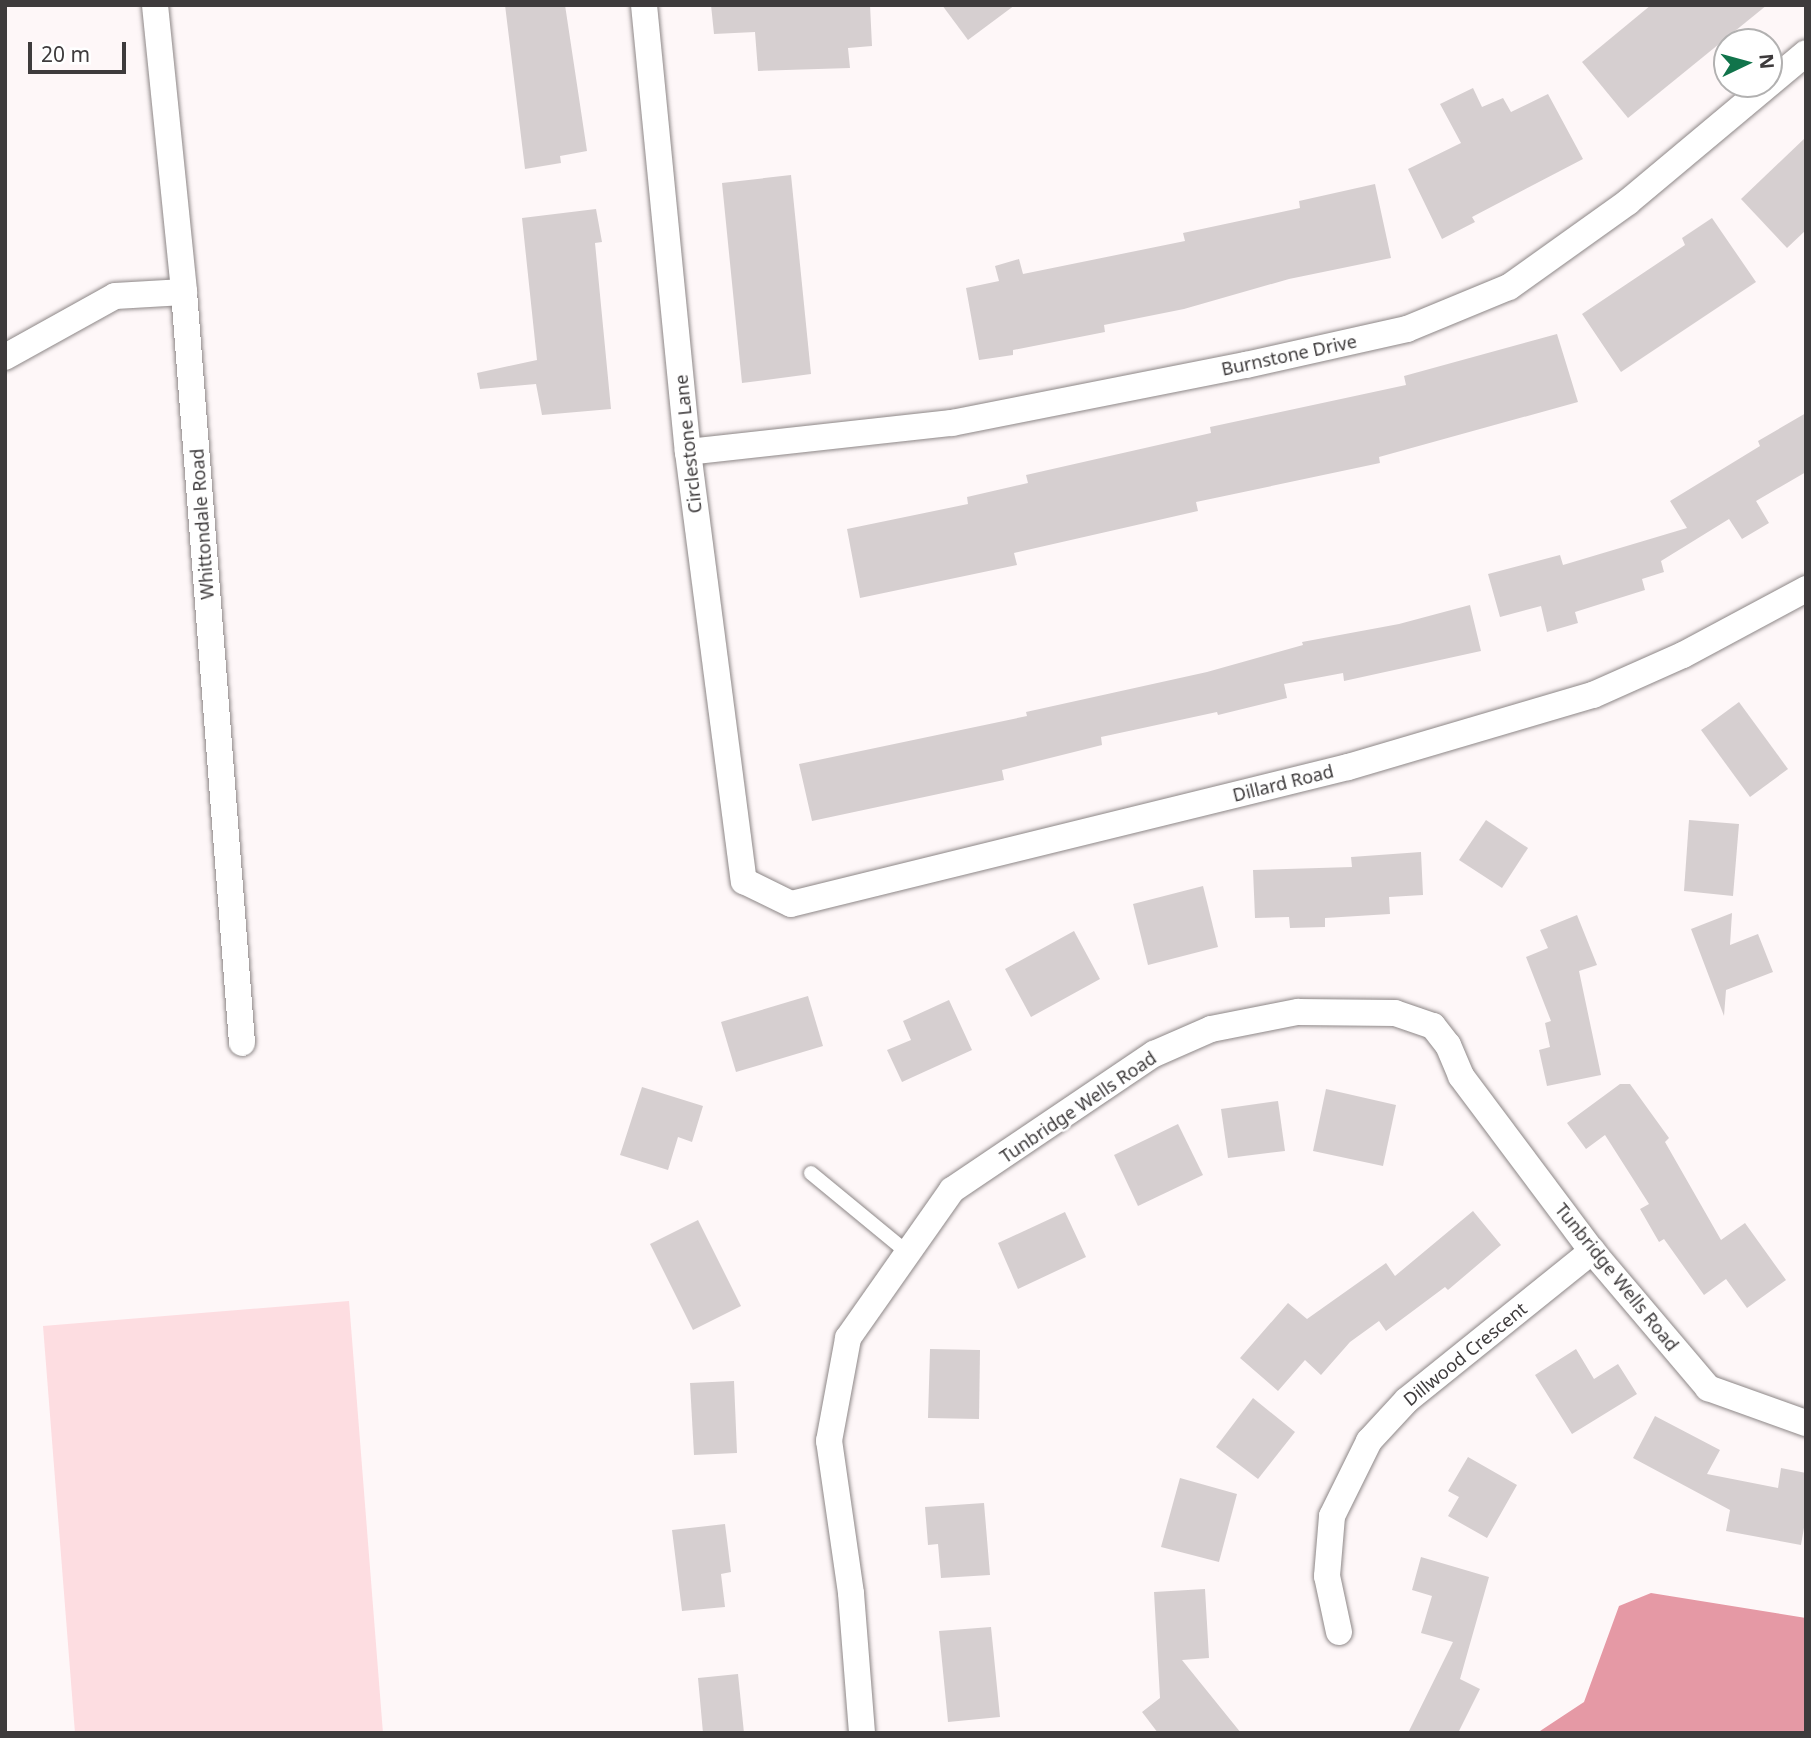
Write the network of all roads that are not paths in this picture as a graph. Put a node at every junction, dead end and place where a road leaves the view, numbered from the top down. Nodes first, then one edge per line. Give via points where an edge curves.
1 (155, 5) edge
2 (644, 5) edge
3 (1806, 53) edge
4 (184, 292) junction
5 (5, 357) edge
6 (688, 452) junction
7 (1806, 589) edge
8 (744, 881) joint
9 (242, 1043) dead end
10 (811, 1173) dead end
11 (1592, 1251) junction
12 (908, 1253) junction
13 (1806, 1423) edge
14 (1339, 1632) dead end
15 (862, 1733) edge

1 - 4 street, Whittondale Road
2 - 6 street, Circlestone Lane
3 - 6 street, Burnstone Drive via 1628,202 1509,287 1408,329 952,423
4 - 5 street via 115,296
4 - 9 street, Whittondale Road
6 - 8 street, Circlestone Lane
7 - 8 street, Dillard Road via 1683,656 1593,695 1348,767 791,904
10 - 12 lane
11 - 12 street, Tunbridge Wells Road via 1461,1076 1448,1045 1433,1026 1395,1013 1297,1012 1211,1029 1154,1054 952,1190
11 - 13 street, Tunbridge Wells Road via 1708,1388
11 - 14 street, Dillwood Crescent via 1407,1399 1369,1441 1332,1516 1327,1576
12 - 15 street, Tunbridge Wells Road via 848,1338 829,1441 851,1593

